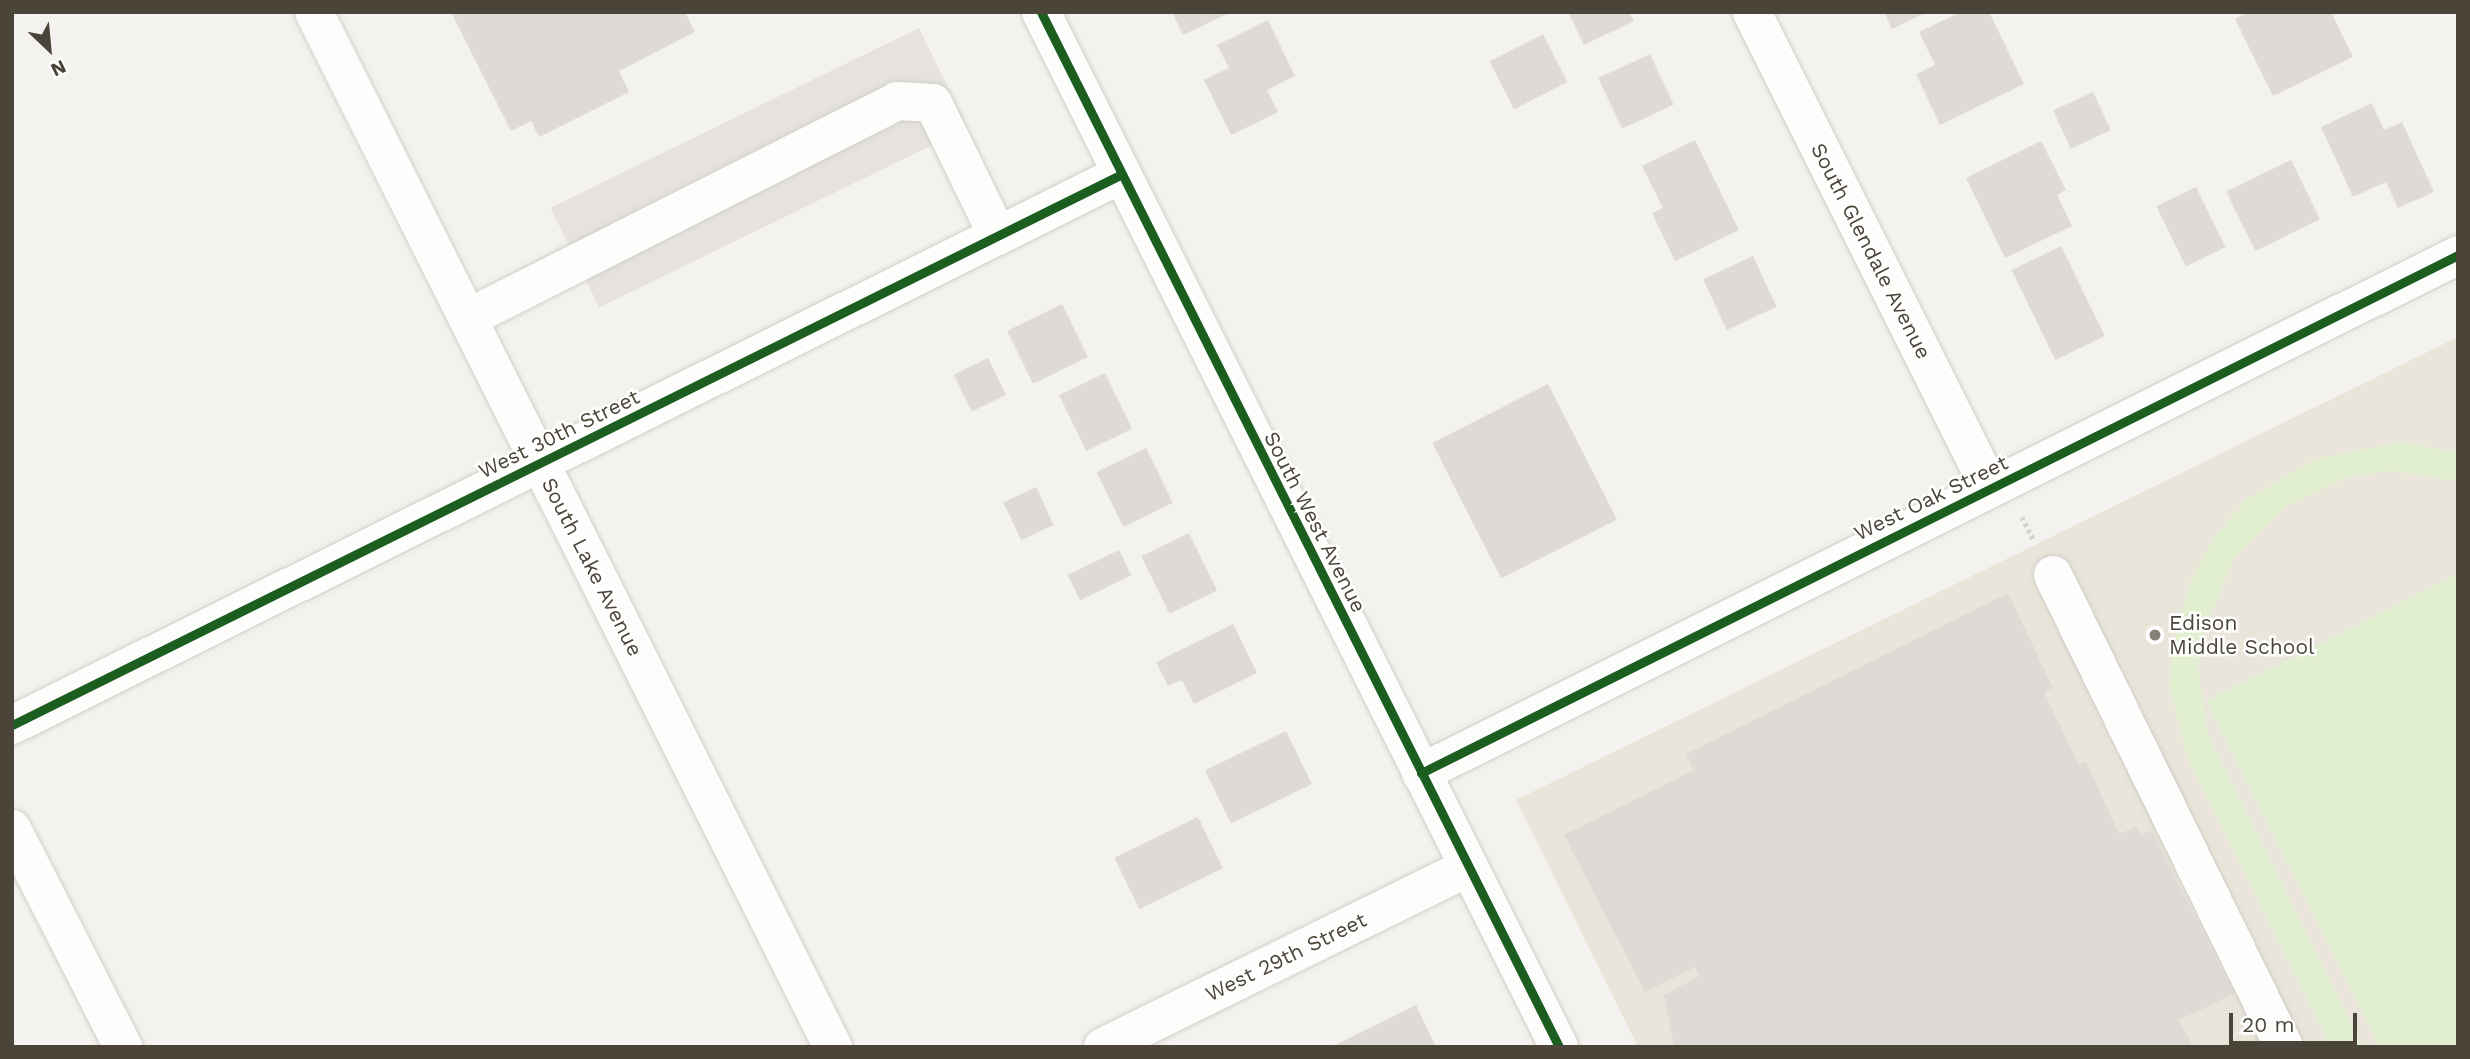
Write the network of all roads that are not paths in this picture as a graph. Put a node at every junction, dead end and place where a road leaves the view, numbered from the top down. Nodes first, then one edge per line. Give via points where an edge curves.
1 (314, 12) edge
2 (1041, 12) edge
3 (1752, 12) edge
4 (1122, 174) junction
5 (998, 236) junction
6 (2458, 255) edge
7 (468, 318) junction
8 (540, 463) junction
9 (1997, 485) junction
10 (2053, 575) road end
11 (12, 725) edge
12 (1421, 773) junction
13 (12, 829) edge
14 (1469, 867) junction
15 (123, 1047) edge
16 (833, 1047) edge
17 (1103, 1047) edge
18 (1559, 1047) edge
19 (2284, 1047) edge

1 - 7 street, South Lake Avenue
2 - 4 street, South West Avenue
3 - 9 street, South Glendale Avenue
4 - 5 street, West 30th Street
4 - 12 street, South West Avenue
5 - 7 street via 933,103 897,101
5 - 8 street, West 30th Street
6 - 9 street, West Oak Street
7 - 8 street, South Lake Avenue
8 - 11 street, West 30th Street
8 - 16 street, South Lake Avenue
9 - 12 street, West Oak Street
10 - 19 street
12 - 14 street, South West Avenue
13 - 15 street
14 - 17 street, West 29th Street
14 - 18 street, South West Avenue

